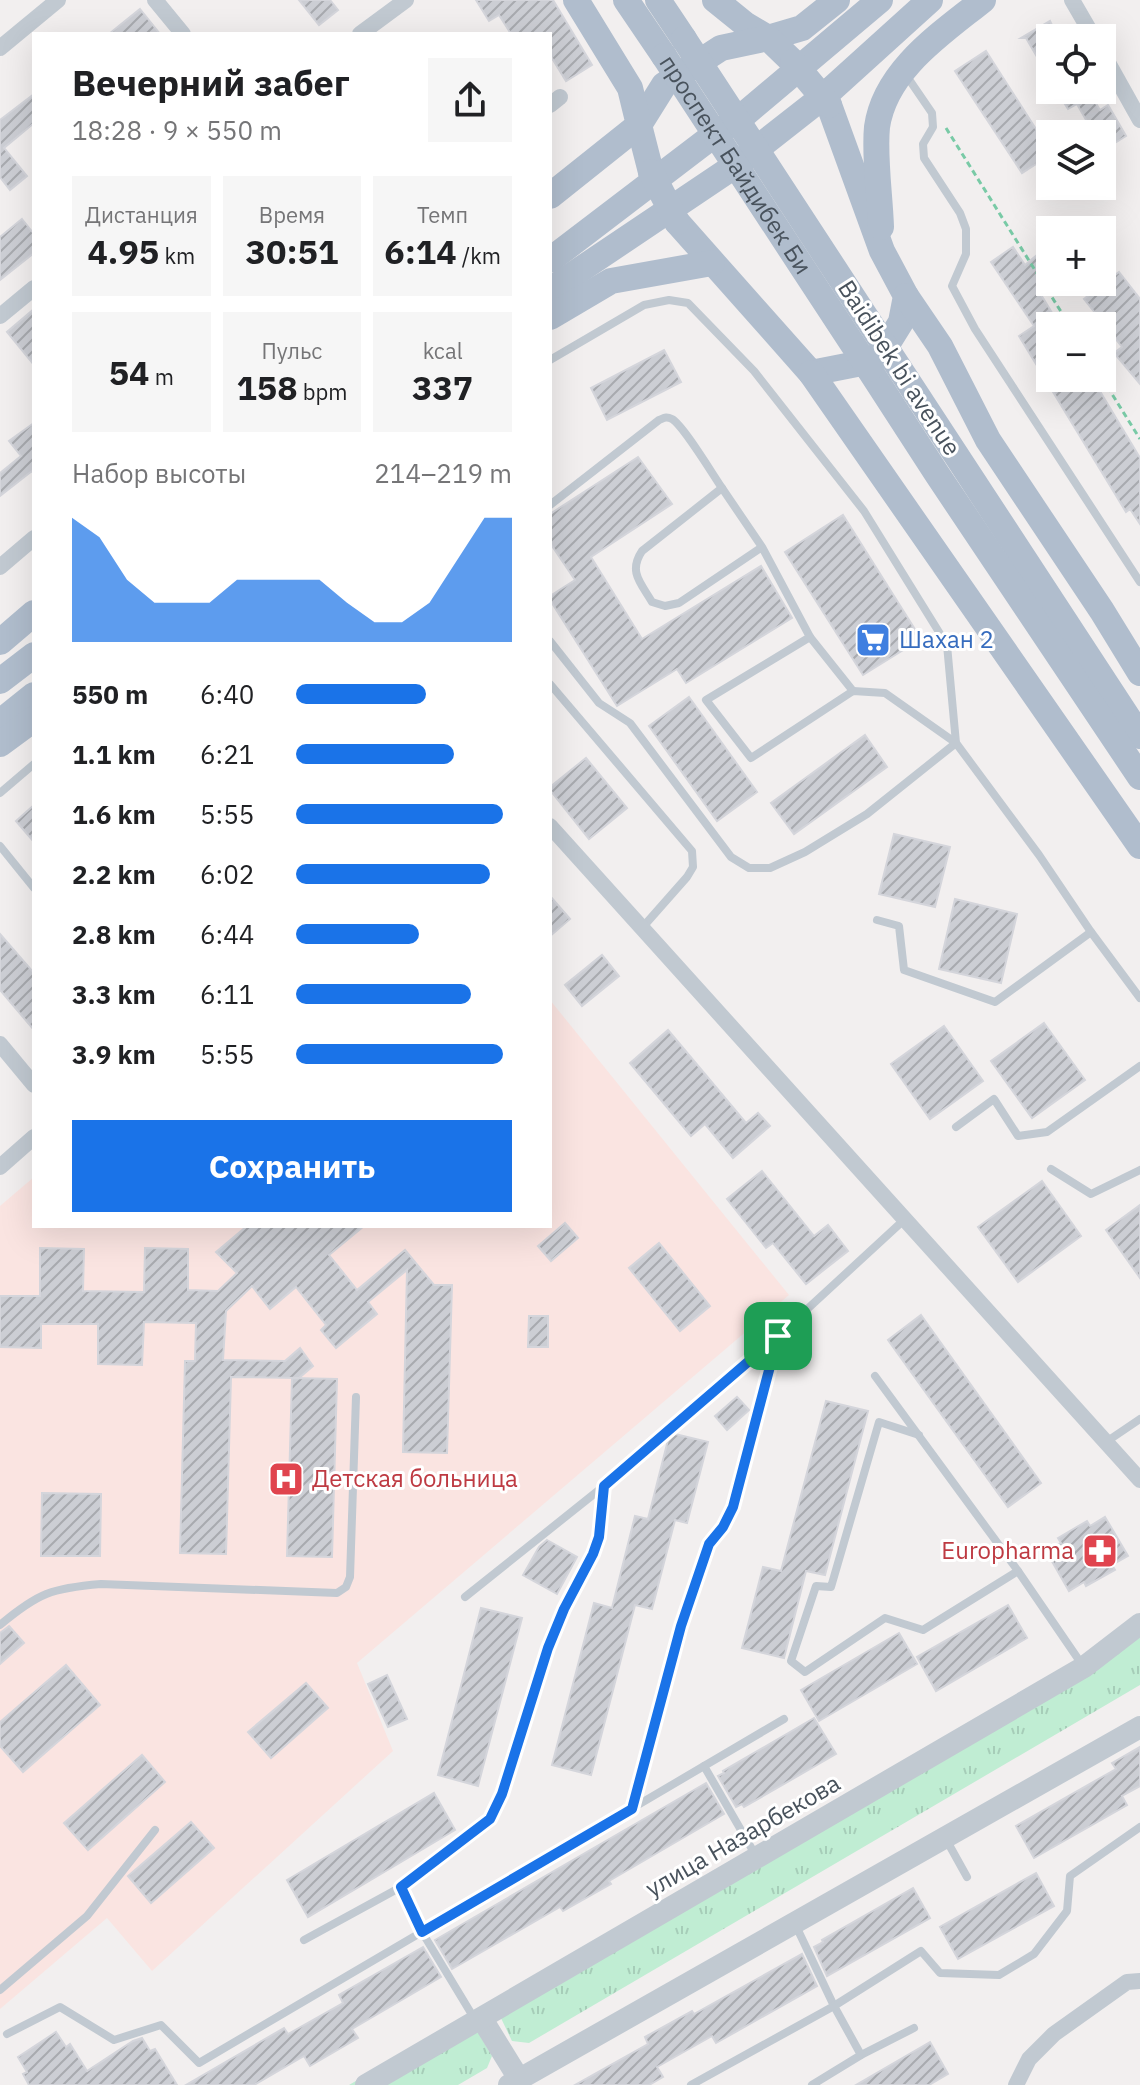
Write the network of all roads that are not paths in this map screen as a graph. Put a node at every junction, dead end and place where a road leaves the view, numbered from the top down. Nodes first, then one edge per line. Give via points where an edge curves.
1 (58, 0) edge
2 (155, 0) edge
3 (406, 0) edge
4 (576, 0) edge
5 (626, 0) edge
6 (658, 0) edge
7 (715, 0) edge
8 (837, 0) edge
9 (880, 0) edge
10 (930, 0) edge
11 (983, 0) edge
12 (1072, 0) edge
13 (1086, 24) edge
14 (181, 32) edge
15 (363, 32) edge
16 (768, 38) junction
17 (0, 48) edge
18 (903, 71) junction
19 (1116, 77) edge
20 (1140, 120) edge
21 (639, 125) junction
22 (552, 194) edge
23 (882, 251) junction
24 (552, 258) edge
25 (712, 263) junction
26 (552, 289) edge
27 (32, 290) edge
28 (906, 296) junction
29 (0, 316) edge
30 (552, 316) edge
31 (552, 359) edge
32 (880, 362) junction
33 (811, 373) junction
34 (722, 488) junction
35 (552, 503) edge
36 (32, 540) edge
37 (762, 547) junction
38 (0, 567) edge
39 (1140, 582) edge
40 (32, 615) edge
41 (810, 637) junction
42 (0, 642) edge
43 (552, 644) edge
44 (32, 657) edge
45 (1140, 673) edge
46 (0, 681) edge
47 (552, 686) edge
48 (853, 691) junction
49 (32, 697) edge
50 (0, 722) edge
51 (32, 726) edge
52 (1140, 736) edge
53 (956, 743) junction
54 (0, 744) edge
55 (32, 766) edge
56 (1140, 777) edge
57 (0, 793) edge
58 (552, 828) edge
59 (0, 846) edge
60 (1140, 846) edge
61 (32, 886) edge
62 (877, 920) dead end
63 (642, 928) junction
64 (1091, 932) junction
65 (1140, 998) edge
66 (0, 1044) edge
67 (1140, 1066) edge
68 (32, 1083) edge
69 (956, 1127) dead end
70 (32, 1139) edge
71 (0, 1167) edge
72 (1051, 1169) dead end
73 (1140, 1170) edge
74 (905, 1219) junction
75 (778, 1336) junction
76 (875, 1376) dead end
77 (356, 1397) dead end
78 (1140, 1419) edge
79 (919, 1435) junction
80 (1106, 1442) junction
81 (1140, 1480) edge
82 (604, 1486) junction
83 (1018, 1571) junction
84 (465, 1597) dead end
85 (1140, 1624) edge
86 (0, 1625) edge
87 (1084, 1667) junction
88 (784, 1719) dead end
89 (1140, 1727) edge
90 (704, 1766) junction
91 (632, 1809) junction
92 (1140, 1827) edge
93 (155, 1830) dead end
94 (944, 1837) junction
95 (757, 1858) junction
96 (967, 1877) dead end
97 (401, 1887) junction
98 (794, 1923) junction
99 (422, 1932) junction
100 (304, 1940) dead end
101 (1140, 1981) edge
102 (0, 1990) edge
103 (834, 2006) junction
104 (480, 2020) junction
105 (914, 2028) dead end
106 (7, 2034) dead end
107 (861, 2055) junction
108 (516, 2083) edge
109 (366, 2085) edge
110 (691, 2085) edge
111 (812, 2085) edge
112 (1016, 2085) edge

1 - 17 street
2 - 14 street
3 - 15 street
4 - 21 main road via 630,88
5 - 32 main road, проспект Байдибек Би, bridge
6 - 32 main road, Baidibek bi avenue, bridge
7 - 16 main road
8 - 16 main road via 802,28
9 - 24 main road via 746,113
10 - 26 main road via 824,96 736,165
11 - 18 main road
12 - 13 street
16 - 21 main road via 721,48 664,85
16 - 23 main road, bridge via 829,105
18 - 23 main road via 883,103 877,129
18 - 39 lane via 932,113 924,158 966,229 966,254 952,286
19 - 20 street
21 - 22 main road
21 - 25 main road, bridge via 651,172 677,222
23 - 28 main road
25 - 30 main road via 611,281
25 - 33 main road
27 - 29 street
28 - 33 main road via 901,322 872,361
28 - 45 main road via 940,346 988,440
31 - 53 lane via 644,305 688,303 754,371 864,511 947,645
32 - 52 main road, Baidibek bi avenue
32 - 56 main road, Baidibek bi avenue via 937,474
33 - 60 main road
34 - 35 lane via 666,417
34 - 37 lane
34 - 37 lane via 635,562 652,602 679,603
36 - 38 street
37 - 41 lane
40 - 42 main road
41 - 48 lane
41 - 48 lane via 706,700 751,758
43 - 53 lane via 599,703 630,723 731,857 749,868 770,868 805,852 867,814
44 - 46 main road
47 - 63 lane via 692,851 693,867 687,877
48 - 53 lane via 885,693
49 - 50 main road
51 - 54 main road
53 - 64 lane
55 - 57 lane
58 - 63 street
59 - 61 lane
62 - 64 lane via 899,926 904,970 995,1002
63 - 74 street
64 - 65 lane
66 - 68 street
67 - 69 lane via 1047,1132 1018,1136 994,1099
70 - 71 street
72 - 73 lane via 1091,1194
74 - 75 lane
74 - 80 street
75 - 82 lane
75 - 91 lane via 733,1507 709,1544 681,1626
76 - 79 lane
77 - 86 lane via 350,1577 337,1593 64,1587 29,1600
78 - 80 lane
79 - 83 lane
79 - 83 lane via 879,1422 831,1587 816,1586 791,1661 805,1672 885,1618 923,1630
80 - 81 street
82 - 84 lane
82 - 97 lane via 599,1537 548,1648 490,1819
83 - 87 lane
85 - 87 street, улица Назарбекова
87 - 95 street, улица Назарбекова
88 - 90 lane
89 - 94 street
90 - 91 lane
90 - 95 lane
91 - 99 lane
92 - 103 lane via 1070,1876 1067,1911 1034,1954 999,1975 940,1973 921,1951
93 - 102 lane via 87,1916
94 - 96 lane
94 - 98 street
95 - 104 street, улица Назарбекова
97 - 99 lane
97 - 100 lane
98 - 103 lane
98 - 108 street
99 - 104 lane
99 - 106 lane via 199,2063 161,2025 114,2040 60,2007
101 - 112 street via 1127,1982 1054,2034 1029,2059
103 - 107 lane
103 - 110 lane
104 - 108 street
104 - 109 street, улица Назарбекова
105 - 107 lane
107 - 111 lane

